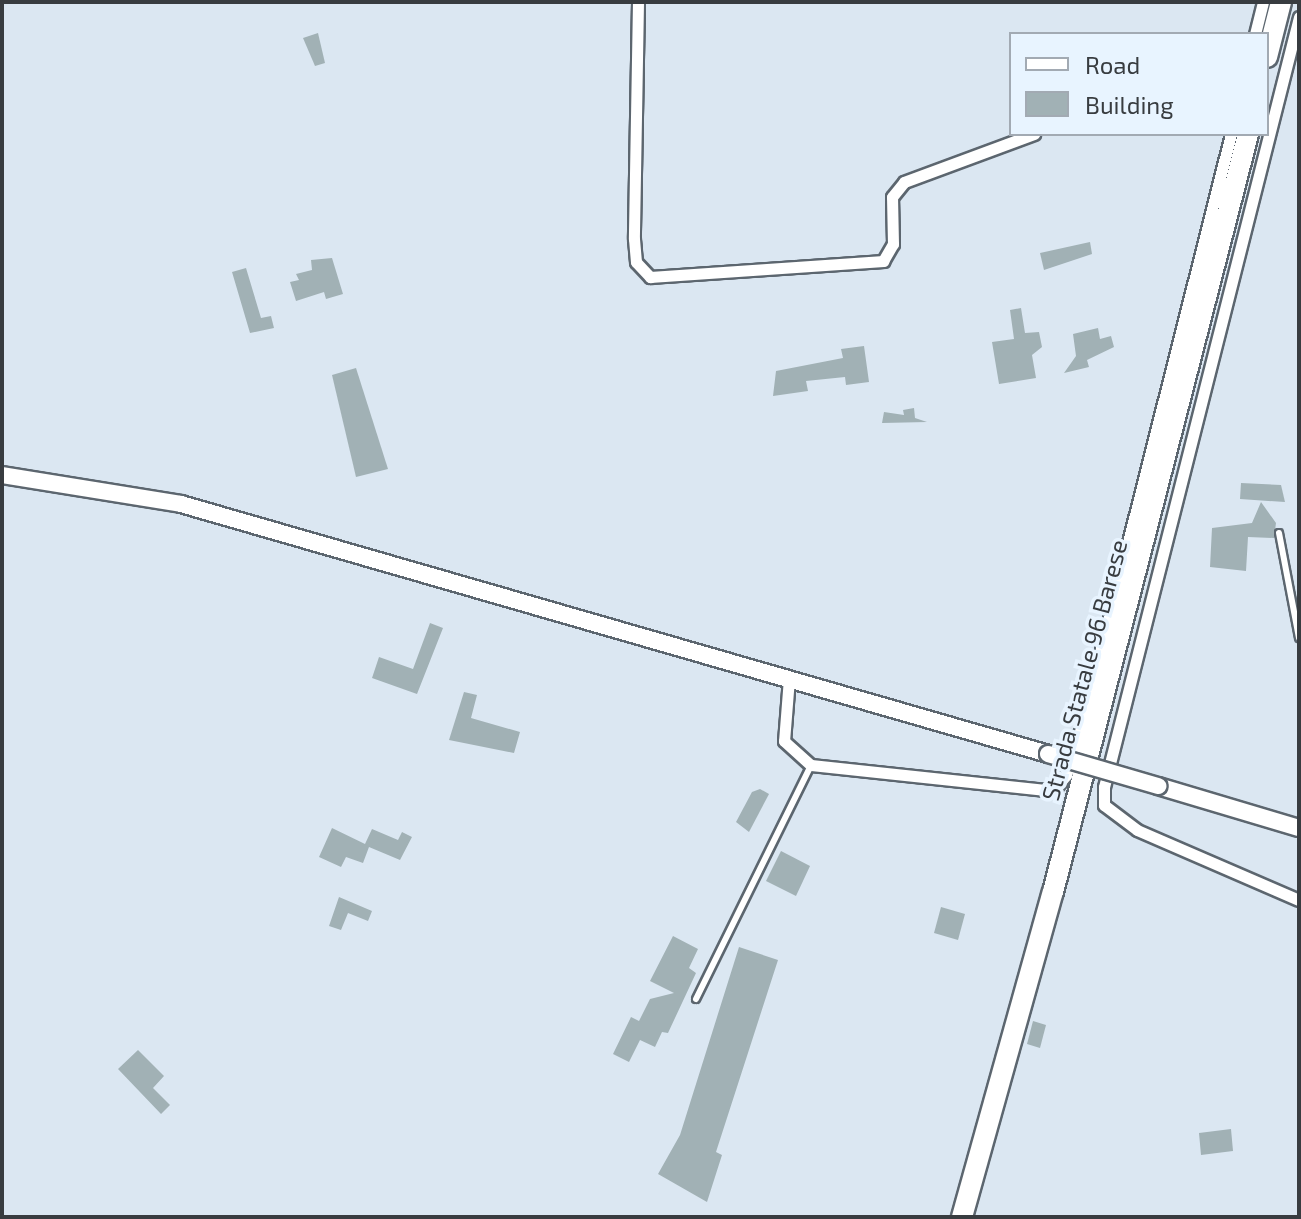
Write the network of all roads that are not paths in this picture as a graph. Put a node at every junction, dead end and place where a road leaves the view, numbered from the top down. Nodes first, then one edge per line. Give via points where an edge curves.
1 (638, 2) edge
2 (1263, 2) edge
3 (1281, 2) edge
4 (1299, 17) edge
5 (1256, 32) edge
6 (1269, 49) edge
7 (1269, 135) edge
8 (1029, 136) edge
9 (1230, 136) edge
10 (1247, 136) edge
11 (1269, 136) edge
12 (2, 475) edge
13 (1279, 533) dead end
14 (1299, 638) edge
15 (789, 678) junction
16 (811, 765) junction
17 (1299, 828) edge
18 (1299, 900) edge
19 (696, 999) dead end
20 (962, 1217) edge

1 - 8 street via 634,239 636,262 650,277 883,261 893,244 892,197 904,182
2 - 5 street
3 - 6 highway
4 - 7 street
9 - 16 street via 1066,775 1053,791 1035,793
10 - 20 highway, Strada Statale 96 Barese via 1053,892
11 - 18 street via 1104,787 1104,805 1137,830
12 - 15 street via 181,504
13 - 14 lane
15 - 16 street via 784,741
15 - 17 street, bridge
16 - 19 lane

